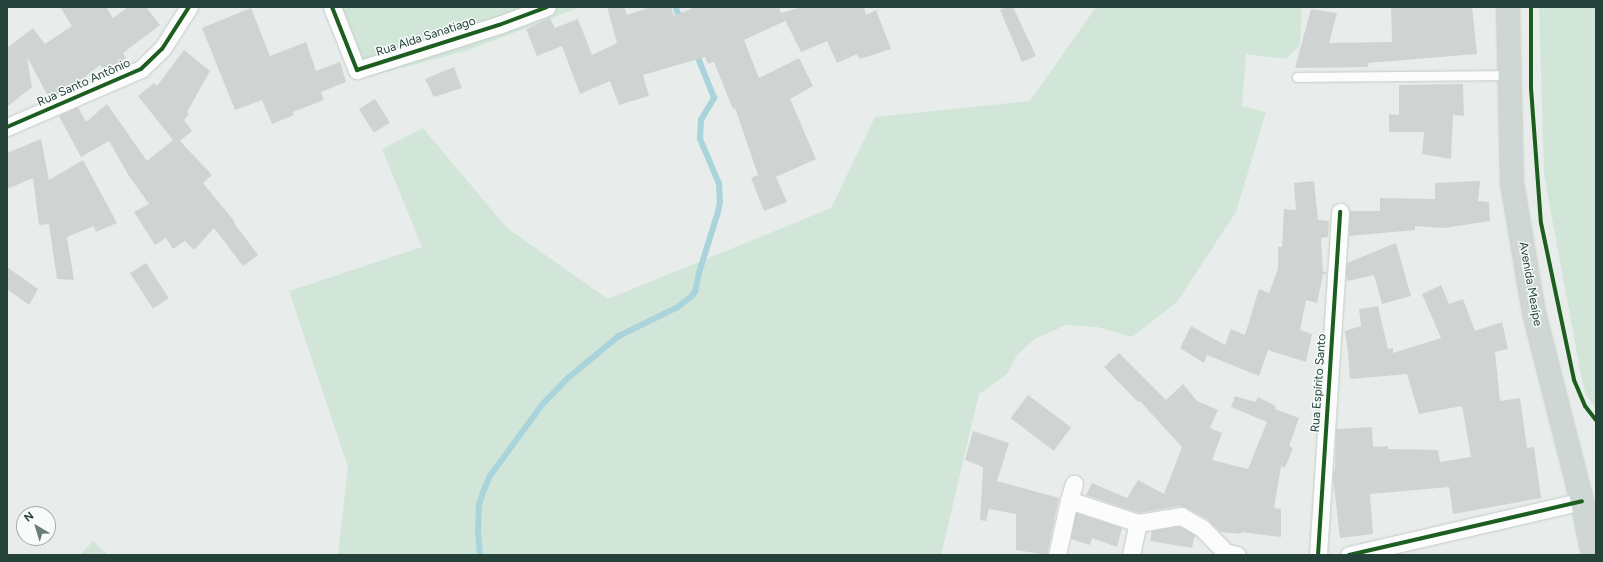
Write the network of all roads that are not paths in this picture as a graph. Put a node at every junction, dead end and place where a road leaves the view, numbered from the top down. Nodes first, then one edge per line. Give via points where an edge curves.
1 (189, 7) edge
2 (332, 7) edge
3 (547, 7) edge
4 (1508, 7) edge
5 (1510, 75) junction
6 (1297, 77) dead end
7 (7, 127) edge
8 (1340, 212) dead end
9 (1074, 484) dead end
10 (1069, 500) junction
11 (1582, 501) junction
12 (1138, 523) junction
13 (1370, 553) edge
14 (1057, 555) edge
15 (1131, 555) edge
16 (1237, 555) edge
17 (1318, 555) edge
18 (1349, 555) edge
19 (1593, 555) edge

1 - 7 street, Rua Santo Antônio via 162,49 141,69
2 - 3 street, Rua Alda Sanatiago via 357,70
4 - 5 main road, Avenida Meaípe
5 - 6 lane
5 - 11 main road, Avenida Meaípe via 1512,183 1532,298
8 - 17 street, Rua Espírito Santo
9 - 10 street
10 - 12 street
10 - 14 street
11 - 13 street
11 - 19 main road, Avenida Meaípe
12 - 15 street
12 - 16 street via 1181,516 1202,528 1225,552
13 - 18 street

